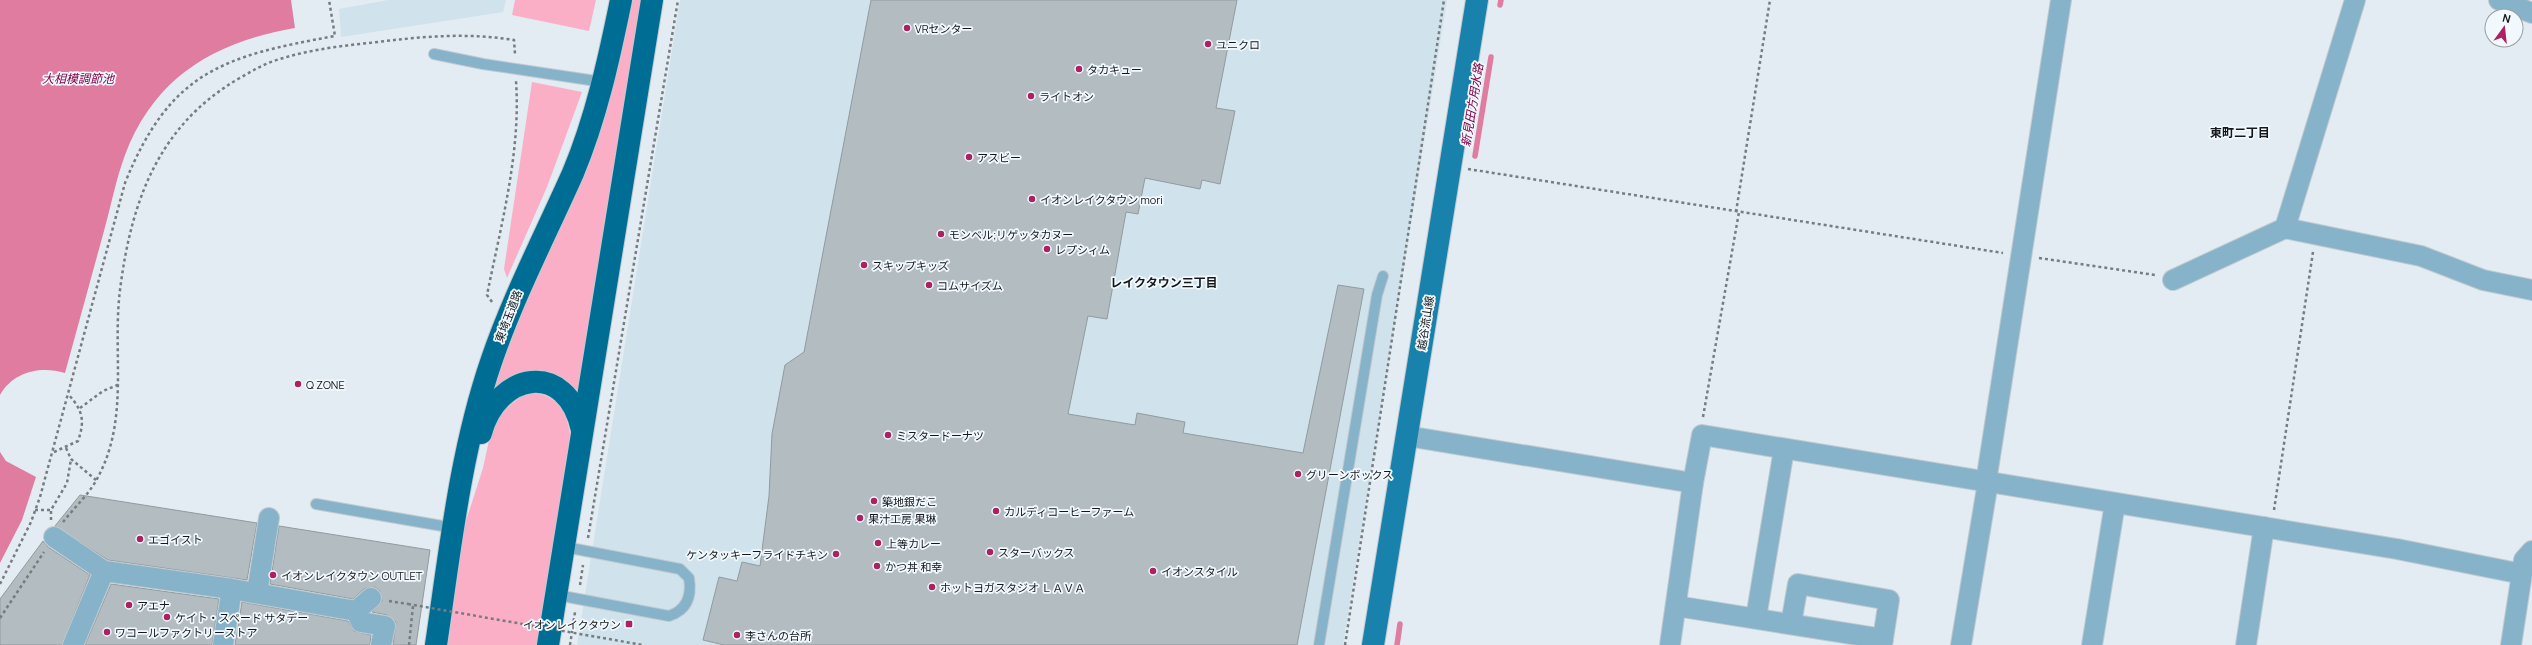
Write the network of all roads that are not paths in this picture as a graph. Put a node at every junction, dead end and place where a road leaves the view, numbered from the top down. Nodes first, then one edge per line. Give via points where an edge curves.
1 (621, 0) edge
2 (652, 0) edge
3 (1477, 0) edge
4 (2061, 0) edge
5 (2355, 0) edge
6 (2499, 0) edge
7 (2532, 12) edge
8 (434, 54) dead end
9 (603, 82) junction
10 (2285, 228) junction
11 (1383, 276) dead end
12 (2173, 280) road end
13 (2532, 290) edge
14 (583, 436) junction
15 (1407, 436) junction
16 (1784, 449) junction
17 (1987, 482) junction
18 (1693, 483) junction
19 (2115, 503) junction
20 (316, 504) dead end
21 (269, 518) dead end
22 (456, 518) junction
23 (2268, 528) junction
24 (54, 537) road end
25 (575, 549) junction
26 (2532, 551) edge
27 (104, 571) junction
28 (2522, 574) junction
29 (232, 589) junction
30 (257, 593) junction
31 (567, 597) junction
32 (1676, 606) junction
33 (1756, 618) junction
34 (1790, 624) junction
35 (1883, 642) edge
36 (72, 645) edge
37 (223, 645) edge
38 (381, 645) edge
39 (436, 645) edge
40 (548, 645) edge
41 (1319, 645) edge
42 (1373, 645) edge
43 (1670, 645) edge
44 (1961, 645) edge
45 (2092, 645) edge
46 (2246, 645) edge
47 (2511, 645) edge

1 - 9 highway, 東埼玉道路
2 - 14 highway
3 - 15 main road, 越谷流山線
4 - 17 street
5 - 10 street
6 - 7 street
8 - 9 lane
9 - 22 highway, 東埼玉道路 via 573,172 507,316 476,412
10 - 12 street
10 - 13 street via 2421,256 2483,280
11 - 41 lane via 1377,295
14 - 22 highway via 575,406 559,388 539,382 520,385 503,396 483,424
14 - 25 highway
15 - 18 street
15 - 42 main road, 越谷流山線
16 - 17 street
16 - 18 street via 1702,435
16 - 33 street
17 - 19 street
17 - 44 street
18 - 32 street
19 - 23 street
19 - 45 street
20 - 22 lane
21 - 30 street
22 - 39 highway, 東埼玉道路
23 - 28 street via 2397,549
23 - 46 street
24 - 27 street
25 - 31 highway
25 - 31 lane via 680,569 689,578 689,599 678,613 669,616
26 - 28 street via 2524,560
27 - 29 street
27 - 36 street
28 - 47 street
29 - 30 street
29 - 37 street
30 - 38 street via 364,604 361,622 385,626
31 - 40 highway
32 - 33 street
32 - 43 street
33 - 34 street
34 - 35 street
34 - 35 street via 1798,584 1889,600

